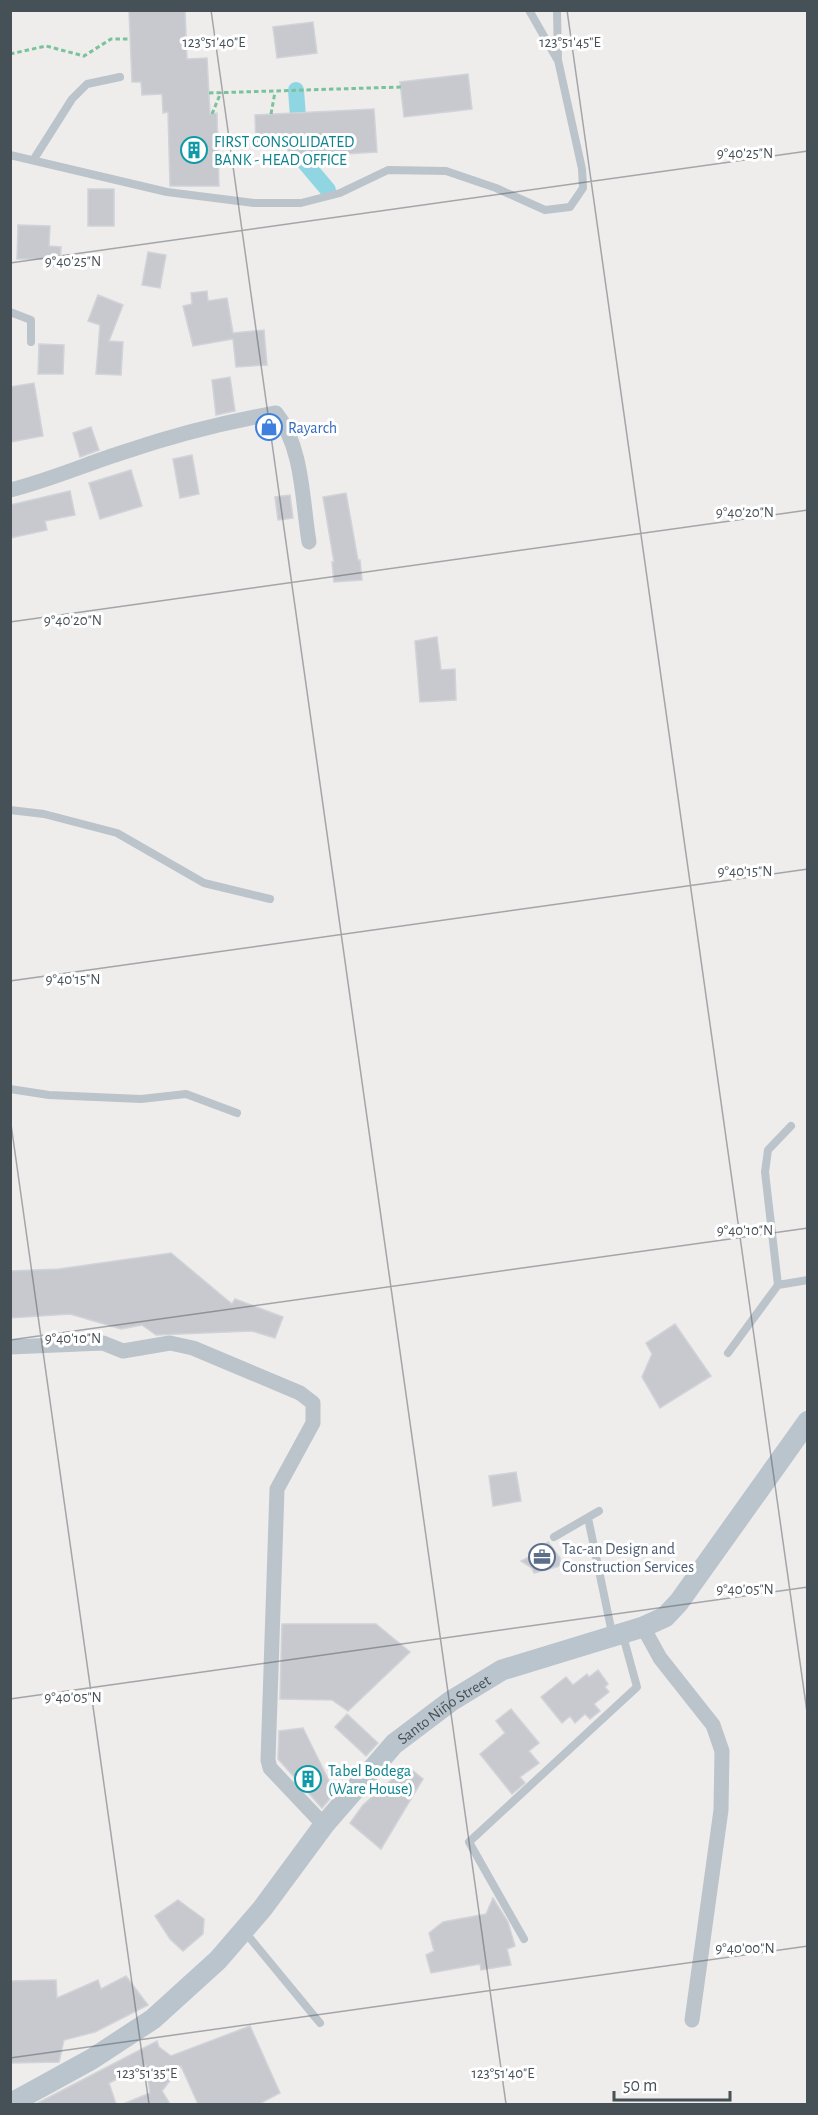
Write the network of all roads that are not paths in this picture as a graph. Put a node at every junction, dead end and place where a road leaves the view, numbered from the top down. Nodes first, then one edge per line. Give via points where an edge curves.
1 (529, 10) edge
2 (556, 10) edge
3 (558, 60) junction
4 (120, 77) dead end
5 (10, 155) edge
6 (34, 159) junction
7 (10, 312) edge
8 (31, 342) dead end
9 (10, 490) edge
10 (309, 542) dead end
11 (10, 810) edge
12 (270, 899) dead end
13 (10, 1089) edge
14 (237, 1113) dead end
15 (791, 1126) dead end
16 (807, 1280) edge
17 (778, 1285) junction
18 (10, 1347) edge
19 (728, 1353) dead end
20 (807, 1421) edge
21 (599, 1511) dead end
22 (588, 1518) junction
23 (554, 1537) dead end
24 (643, 1627) junction
25 (618, 1636) junction
26 (324, 1825) junction
27 (244, 1930) junction
28 (524, 1939) dead end
29 (692, 2020) dead end
30 (320, 2023) dead end
31 (10, 2104) edge

1 - 3 lane
2 - 3 lane
3 - 6 lane via 582,169 583,188 570,207 545,210 446,171 388,170 340,193 301,203 254,203 167,192
4 - 6 lane via 87,84 72,99
5 - 6 lane
7 - 8 lane via 31,320
9 - 10 street via 220,423 276,413 288,428 296,459
11 - 12 lane via 44,814 117,833 204,883
13 - 14 lane via 49,1095 141,1099 186,1094
15 - 17 lane via 768,1150 765,1172
16 - 17 lane
17 - 19 lane
18 - 26 street via 103,1343 123,1351 170,1343 193,1348 313,1402 313,1423 277,1489 268,1760 270,1768
20 - 24 main road, Santo Niño Street via 680,1602 665,1617
21 - 22 lane
22 - 23 lane
22 - 25 lane
24 - 25 main road, Santo Niño Street
24 - 29 street via 660,1658 713,1725 722,1751 721,1810
25 - 26 main road, Santo Niño Street via 502,1670 451,1701 394,1744
25 - 28 lane via 637,1688 469,1842
26 - 27 main road, Santo Niño Street
27 - 30 lane
27 - 31 main road, Santo Niño Street via 218,1960 153,2019 92,2059

